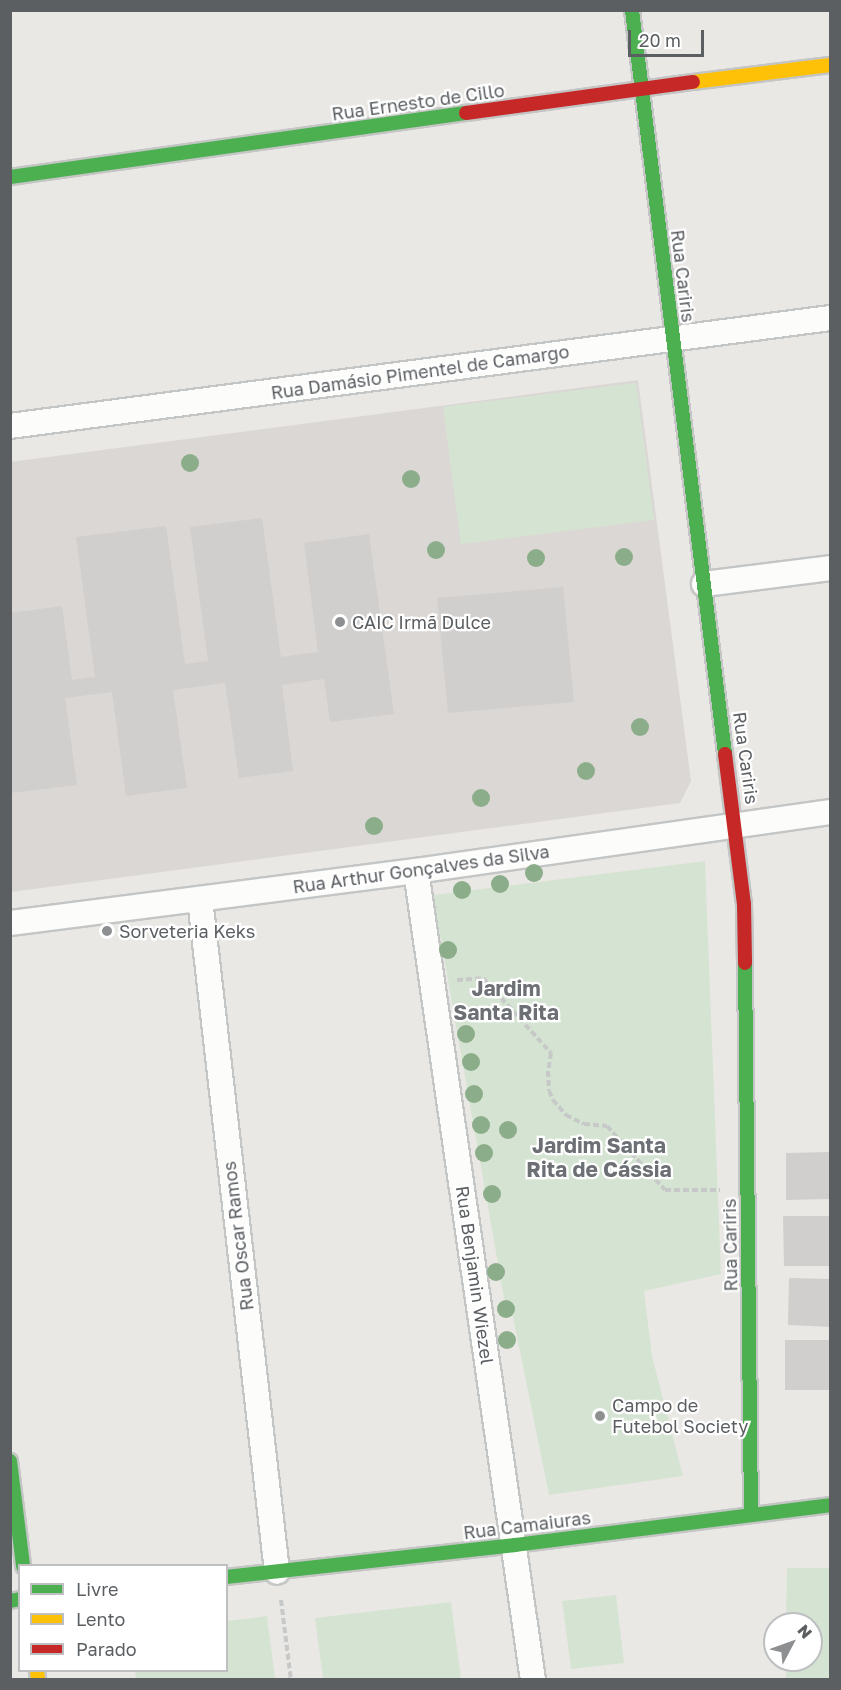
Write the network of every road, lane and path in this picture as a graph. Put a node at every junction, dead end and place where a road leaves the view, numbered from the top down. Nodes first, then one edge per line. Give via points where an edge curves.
1 (632, 10) edge
2 (831, 65) edge
3 (641, 89) junction
4 (10, 177) edge
5 (831, 318) edge
6 (673, 338) junction
7 (10, 426) edge
8 (831, 568) edge
9 (705, 584) junction
10 (831, 812) edge
11 (736, 825) junction
12 (416, 871) junction
13 (200, 899) junction
14 (10, 923) edge
15 (432, 983) junction
16 (747, 1190) junction
17 (10, 1461) edge
18 (831, 1505) edge
19 (751, 1515) junction
20 (515, 1545) junction
21 (23, 1564) edge
22 (277, 1572) junction
23 (228, 1577) edge
24 (291, 1680) edge
25 (533, 1680) edge

1 - 3 street, Rua Cariris
2 - 3 street, Rua Ernesto de Cillo
3 - 4 street, Rua Ernesto de Cillo
3 - 6 street, Rua Cariris
5 - 6 street, Rua Damásio Pimentel de Camargo
6 - 7 street, Rua Damásio Pimentel de Camargo
6 - 9 street, Rua Cariris
8 - 9 street
9 - 11 street, Rua Cariris
10 - 11 street, Rua Arthur Gonçalves da Silva
11 - 12 street, Rua Arthur Gonçalves da Silva
11 - 16 street, Rua Cariris via 744,904
12 - 13 street, Rua Arthur Gonçalves da Silva
12 - 15 street, Rua Benjamin Wiezel
13 - 14 street, Rua Arthur Gonçalves da Silva
13 - 22 street, Rua Oscar Ramos
15 - 16 path via 483,978 551,1053 549,1090 560,1110 584,1124 607,1125 665,1190
15 - 20 street, Rua Benjamin Wiezel
16 - 19 street, Rua Cariris
17 - 21 street
18 - 19 street, Rua Camaiuras
19 - 20 street, Rua Camaiuras
20 - 22 street, Rua Camaiuras
20 - 25 street, Rua Benjamin Wiezel
22 - 23 street, Rua Camaiuras
22 - 24 path

